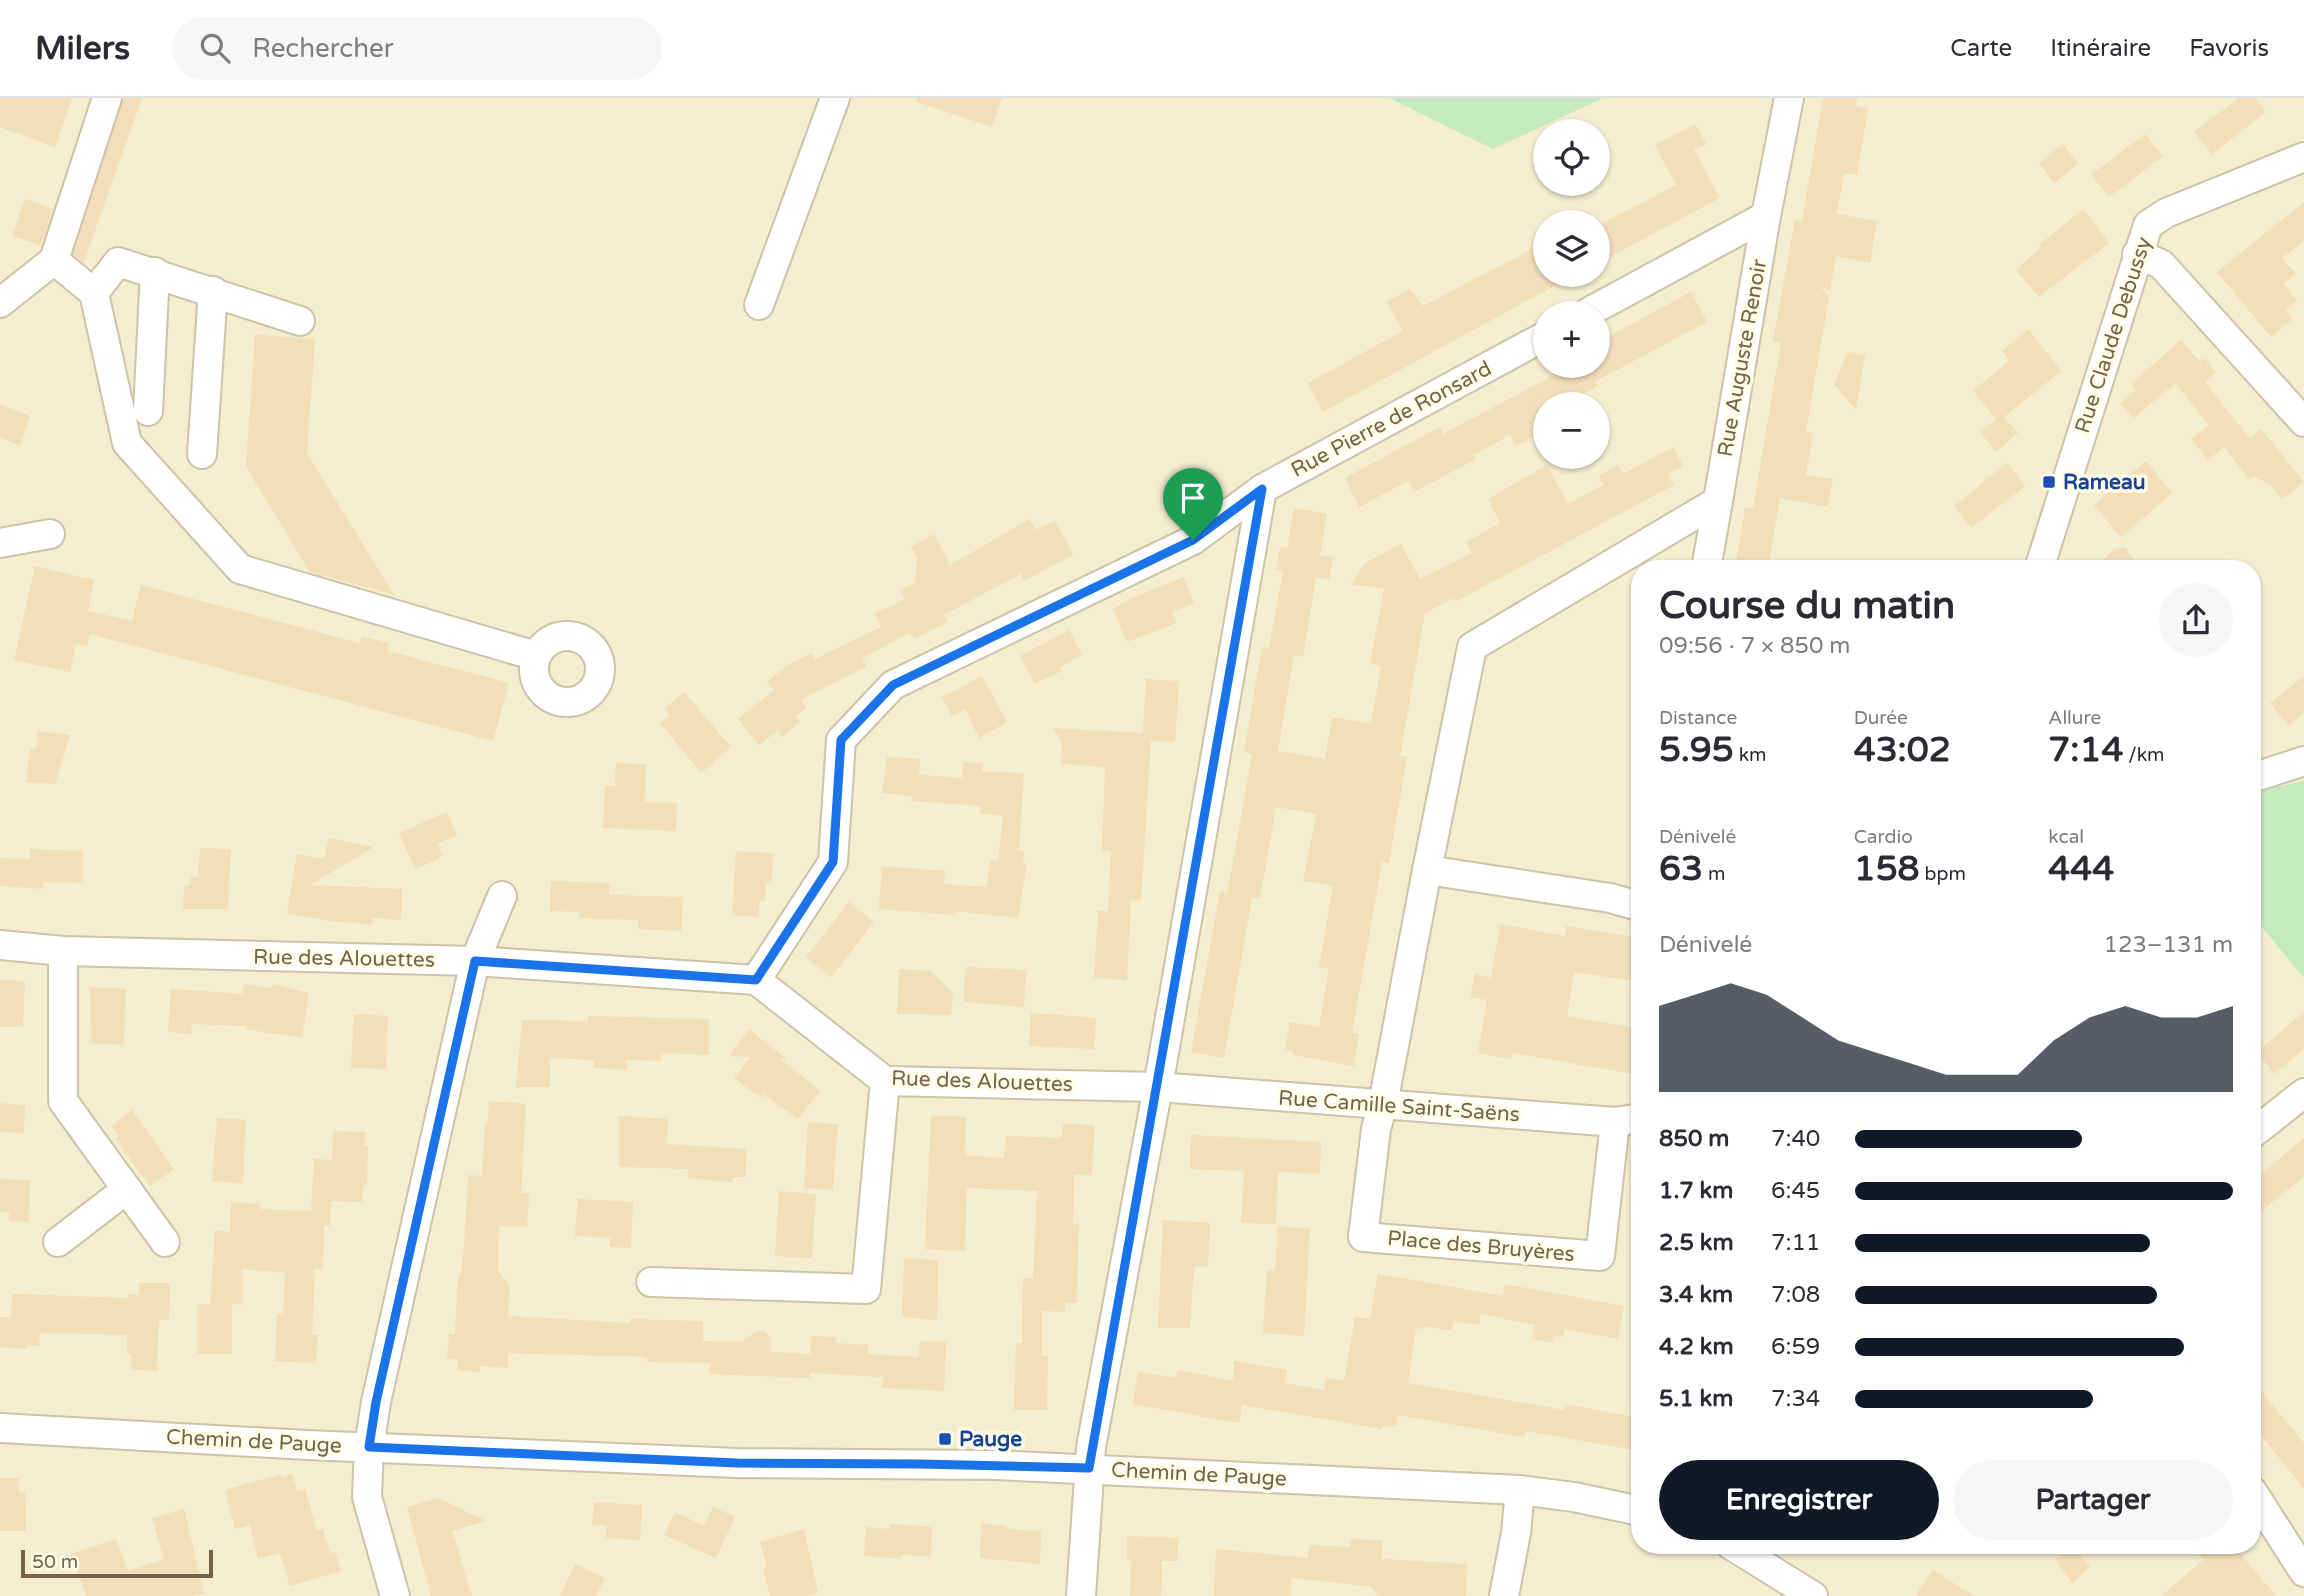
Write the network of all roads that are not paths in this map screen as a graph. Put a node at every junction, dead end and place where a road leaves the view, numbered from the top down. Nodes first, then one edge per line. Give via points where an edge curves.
1 (107, 98) edge
2 (835, 98) edge
3 (1789, 98) edge
4 (2304, 157) edge
5 (1766, 216) junction
6 (2137, 254) junction
7 (54, 261) junction
8 (155, 272) junction
9 (213, 291) junction
10 (94, 293) junction
11 (1609, 301) edge
12 (0, 303) edge
13 (759, 305) dead end
14 (300, 321) dead end
15 (1533, 342) edge
16 (148, 411) dead end
17 (2304, 422) edge
18 (202, 454) dead end
19 (1262, 489) junction
20 (1717, 501) junction
21 (50, 534) dead end
22 (0, 544) edge
23 (1707, 560) edge
24 (2042, 560) edge
25 (536, 656) dead end
26 (2304, 761) edge
27 (2261, 775) edge
28 (1427, 870) junction
29 (502, 896) dead end
30 (1631, 904) edge
31 (0, 945) edge
32 (63, 951) junction
33 (475, 961) junction
34 (756, 980) junction
35 (885, 1081) junction
36 (1158, 1087) junction
37 (2304, 1093) edge
38 (1383, 1104) junction
39 (1628, 1120) edge
40 (2261, 1127) edge
41 (127, 1189) junction
42 (58, 1242) dead end
43 (165, 1242) dead end
44 (651, 1282) dead end
45 (0, 1428) edge
46 (369, 1447) junction
47 (1089, 1468) junction
48 (1520, 1490) junction
49 (2261, 1505) edge
50 (1631, 1509) edge
51 (1745, 1554) edge
52 (2304, 1572) edge
53 (395, 1596) edge
54 (1081, 1596) edge
55 (1504, 1596) edge
56 (1813, 1596) edge

1 - 7 street
2 - 13 street
3 - 5 street
4 - 6 street, Rue Claude Debussy via 2166,213 2148,225
5 - 11 street
5 - 20 street, Rue Auguste Renoir
6 - 17 street via 2161,264
6 - 24 street, Rue Claude Debussy
7 - 10 street
7 - 12 street
8 - 9 street
8 - 10 street via 118,262
8 - 16 street
9 - 14 street
9 - 18 street
10 - 25 street via 127,443 240,569
15 - 19 street, Rue Pierre de Ronsard
19 - 34 street, Rue Pierre de Ronsard via 1193,540 893,685 841,740 833,862
19 - 36 street
20 - 23 street, Rue Auguste Renoir
20 - 28 street via 1472,647
21 - 22 street
26 - 27 street
28 - 30 street
28 - 38 street
29 - 33 street
31 - 32 street, Rue des Alouettes
32 - 33 street, Rue des Alouettes
32 - 41 street via 63,1101
33 - 34 street, Rue des Alouettes
33 - 46 street
34 - 35 street, Rue des Alouettes
35 - 36 street, Rue des Alouettes
35 - 44 street via 866,1289
36 - 38 street, Rue Camille Saint-Saëns
36 - 47 street
37 - 40 street
38 - 39 street, Rue Camille Saint-Saëns
38 - 39 street, Place des Bruyères via 1363,1237 1600,1256
41 - 42 street
41 - 43 street
45 - 46 street, Chemin de Pauge
46 - 47 street, Chemin de Pauge via 737,1463
46 - 53 street via 368,1497
47 - 48 street, Chemin de Pauge
47 - 54 street
48 - 50 street, Chemin de Pauge
48 - 55 street
49 - 52 street
51 - 56 street

